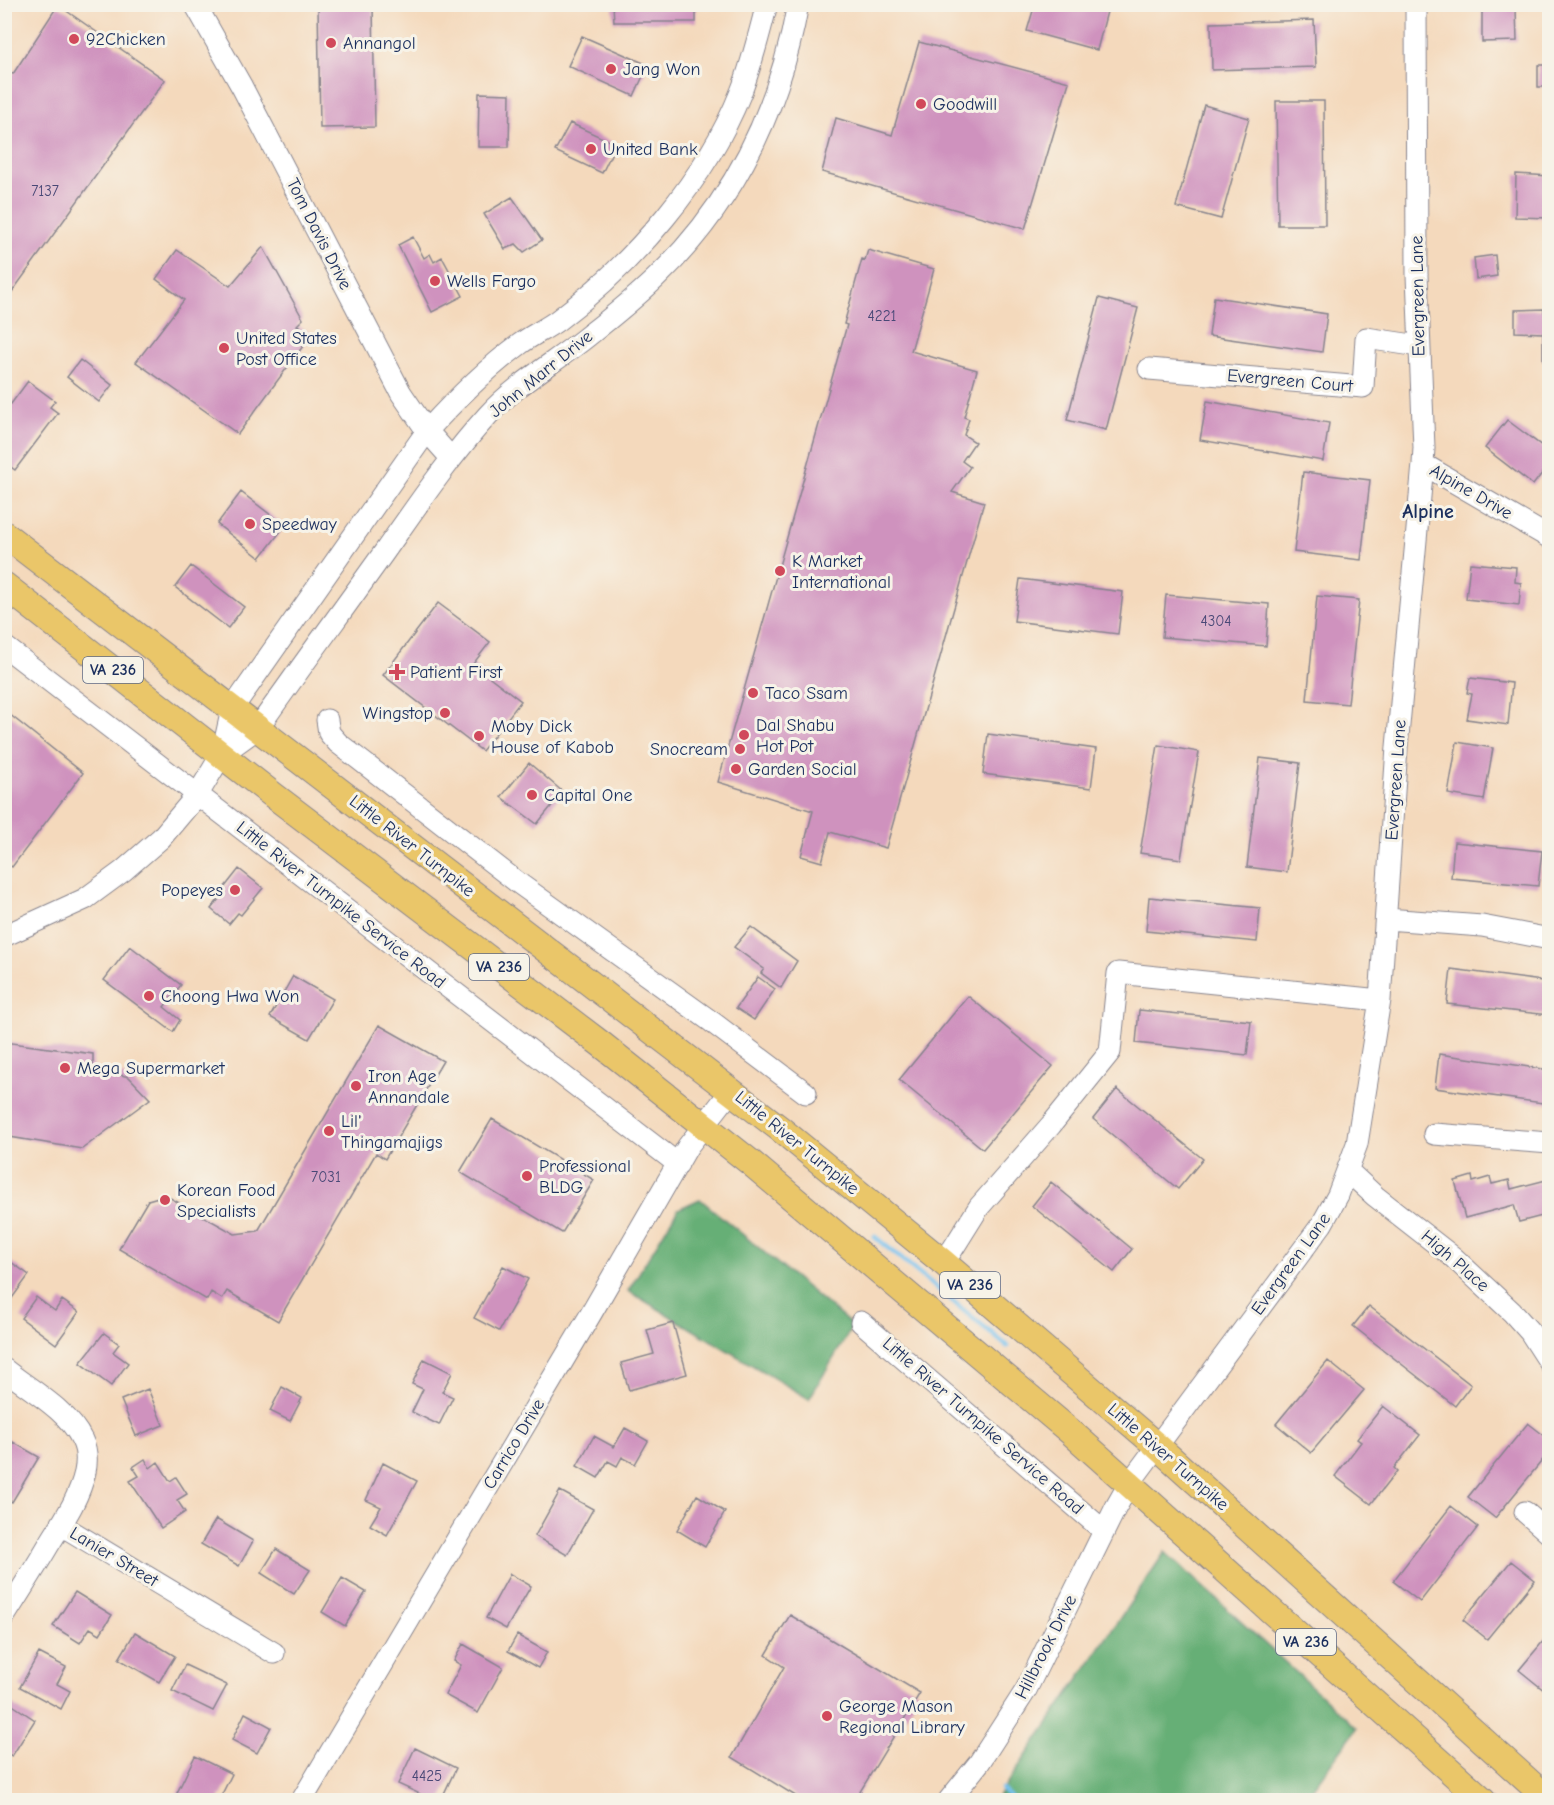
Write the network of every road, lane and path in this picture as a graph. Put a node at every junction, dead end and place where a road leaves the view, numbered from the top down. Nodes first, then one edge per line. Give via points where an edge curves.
1 (195, 4) edge
2 (767, 4) edge
3 (798, 4) edge
4 (1416, 4) edge
5 (1419, 346) junction
6 (1149, 369) dead end
7 (427, 431) junction
8 (451, 458) junction
9 (1423, 464) junction
10 (1550, 538) edge
11 (8, 541) edge
12 (4, 585) edge
13 (4, 646) edge
14 (232, 709) junction
15 (327, 720) dead end
16 (258, 728) junction
17 (222, 754) junction
18 (198, 794) junction
19 (1386, 919) junction
20 (4, 936) edge
21 (1550, 939) edge
22 (1380, 1000) junction
23 (731, 1091) junction
24 (806, 1093) dead end
25 (704, 1125) junction
26 (1434, 1134) dead end
27 (1550, 1143) edge
28 (678, 1164) junction
29 (1348, 1171) junction
30 (944, 1263) junction
31 (861, 1322) dead end
32 (1550, 1363) edge
33 (4, 1370) edge
34 (1157, 1446) junction
35 (1129, 1484) junction
36 (1524, 1512) dead end
37 (61, 1525) junction
38 (1104, 1531) junction
39 (1550, 1534) edge
40 (4, 1617) edge
41 (274, 1653) dead end
42 (302, 1800) edge
43 (949, 1800) edge
44 (1483, 1800) edge
45 (1550, 1800) edge

1 - 7 street, Tom Davis Drive via 401,393
2 - 7 street, John Marr Drive via 741,92 716,143 661,222 604,282 500,360
3 - 8 street, John Marr Drive via 780,82 766,120 722,201 656,278 490,413
4 - 5 street, Evergreen Lane
5 - 6 street, Evergreen Court via 1366,338 1363,387
5 - 9 street, Evergreen Lane
7 - 8 street, Tom Davis Drive
7 - 14 street, John Marr Drive
8 - 16 street, John Marr Drive
9 - 10 street, Alpine Drive
9 - 19 street, Evergreen Lane
11 - 14 main road, Little River Turnpike / VA 236
12 - 17 main road, VA 236
13 - 18 street, Little River Turnpike Service Road
14 - 16 main road, Little River Turnpike / VA 236
14 - 17 street, John Marr Drive
15 - 24 street via 332,738 365,764 517,882
16 - 17 street, John Marr Drive
16 - 23 main road, Little River Turnpike / VA 236
17 - 18 street, John Marr Drive
17 - 25 main road, VA 236
18 - 20 street, John Marr Drive via 161,838 102,888
18 - 28 street, Little River Turnpike Service Road
19 - 21 street via 1482,926
19 - 22 street, Evergreen Lane
22 - 29 street, Evergreen Lane via 1361,1123
22 - 30 street via 1118,973 1110,1052 979,1207
23 - 25 street, Carrico Drive
23 - 30 main road, Little River Turnpike / VA 236
25 - 28 street, Carrico Drive
25 - 35 main road, VA 236 via 984,1357
26 - 27 street
28 - 42 street, Carrico Drive
29 - 32 street, High Place via 1453,1257 1512,1312
29 - 34 street, Evergreen Lane via 1322,1224
30 - 34 main road, Little River Turnpike / VA 236
31 - 38 street, Little River Turnpike Service Road
33 - 37 street, Lanier Street via 60,1413 83,1442 85,1471
34 - 35 street, Evergreen Lane
34 - 45 main road, Little River Turnpike / VA 236
35 - 38 street, Hillbrook Drive
35 - 44 main road, VA 236
36 - 39 street
37 - 40 street
37 - 41 street, Lanier Street
38 - 43 street, Hillbrook Drive via 1026,1690 979,1763

